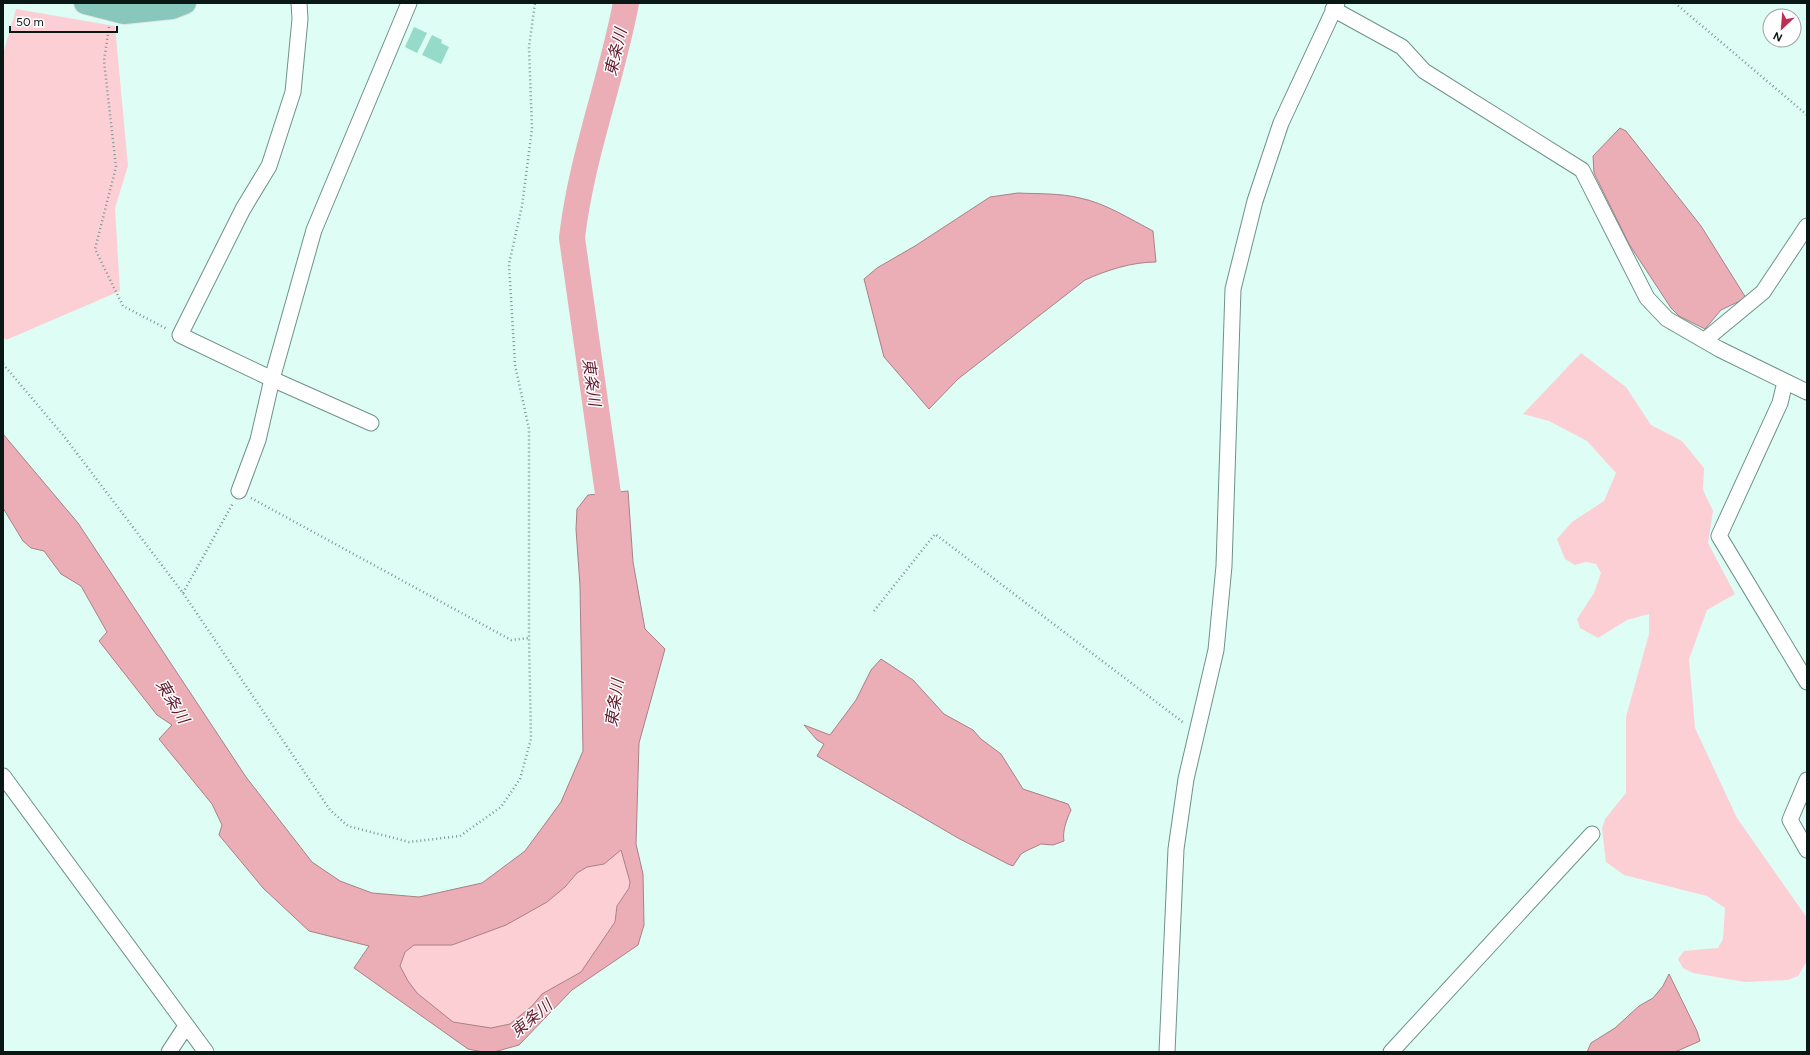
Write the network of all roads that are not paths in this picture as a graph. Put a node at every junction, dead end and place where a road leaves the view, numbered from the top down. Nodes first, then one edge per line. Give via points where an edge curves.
1 (85, 3) edge
2 (185, 3) edge
3 (298, 3) edge
4 (409, 3) edge
5 (1335, 6) edge
6 (1807, 226) edge
7 (1705, 340) junction
8 (272, 379) junction
9 (1785, 382) junction
10 (1807, 392) edge
11 (372, 423) dead end
12 (239, 491) road end
13 (1807, 682) edge
14 (4, 779) edge
15 (1807, 780) edge
16 (1592, 834) dead end
17 (1807, 850) edge
18 (186, 1026) junction
19 (169, 1052) edge
20 (206, 1052) edge
21 (1167, 1052) edge
22 (1391, 1052) edge

1 - 2 main road via 124,13 172,8
3 - 8 street via 300,20 293,92 269,166 243,209 180,335
4 - 8 street via 314,230
5 - 7 street via 1402,47 1424,71 1582,170 1647,298 1667,319
5 - 21 street via 1281,122 1255,200 1233,290 1224,566 1216,650 1186,779 1176,849
6 - 7 street via 1763,292
7 - 9 street
8 - 11 street
8 - 12 street via 258,440
9 - 10 street
9 - 13 street via 1780,403 1719,536
14 - 18 street
15 - 17 street via 1790,820
16 - 22 street
18 - 19 street
18 - 20 street

